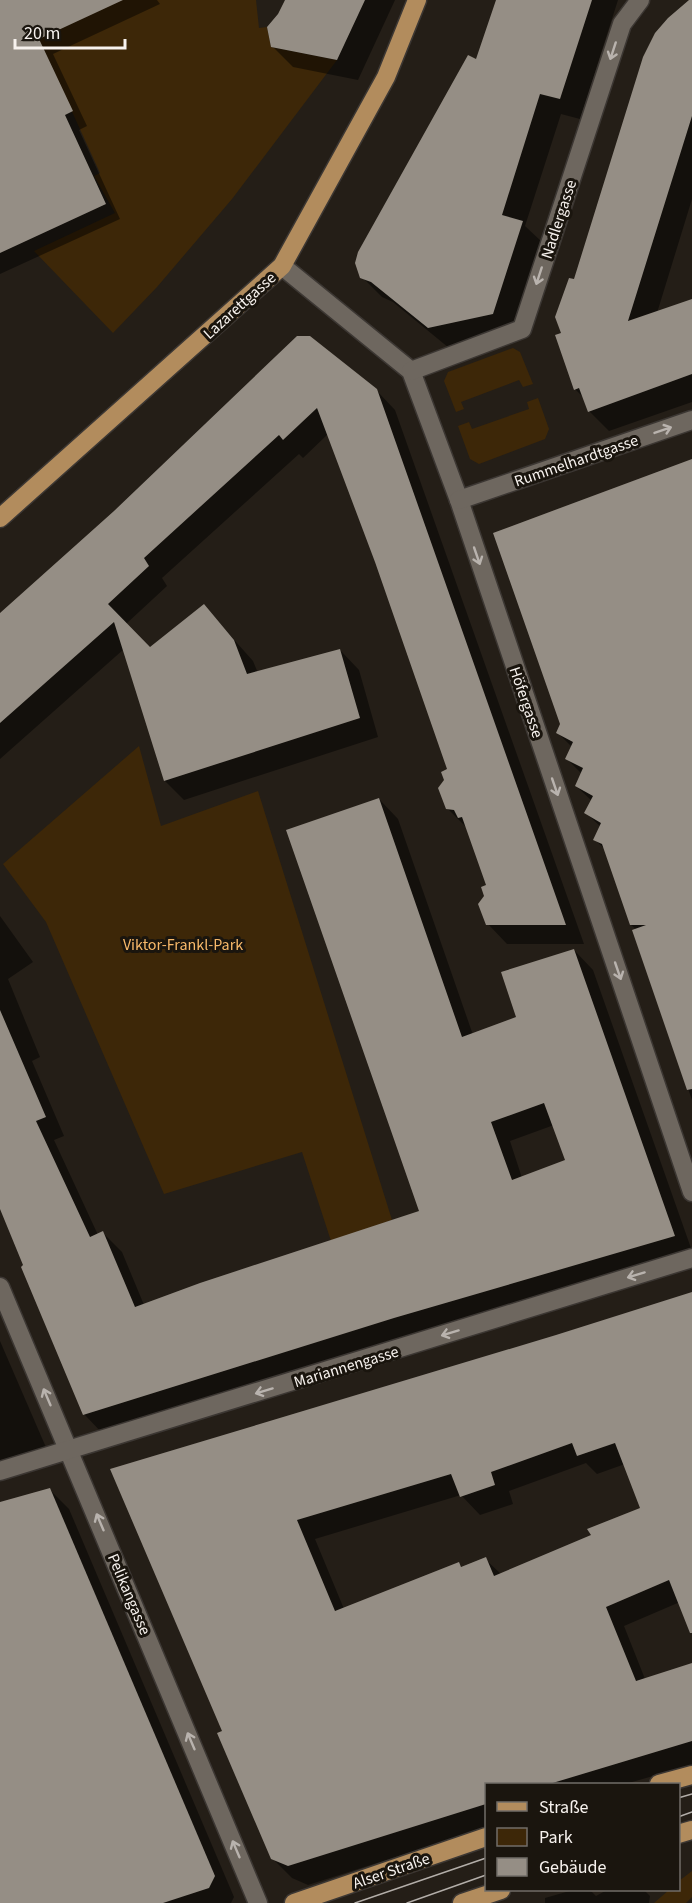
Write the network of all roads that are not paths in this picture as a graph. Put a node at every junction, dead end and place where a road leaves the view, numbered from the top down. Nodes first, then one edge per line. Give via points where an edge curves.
1 (417, 0) edge
2 (640, 0) edge
3 (282, 266) junction
4 (411, 371) junction
5 (692, 420) edge
6 (459, 501) junction
7 (0, 518) edge
8 (692, 1192) edge
9 (692, 1258) edge
10 (0, 1287) edge
11 (70, 1451) junction
12 (0, 1471) edge
13 (692, 1775) edge
14 (666, 1783) edge
15 (485, 1837) edge
16 (498, 1891) edge
17 (258, 1903) edge
18 (294, 1903) edge
19 (462, 1903) edge

1 - 3 main road, Lazarettgasse via 386,77
2 -> 4 street, Nadlergasse via 622,24 522,329
3 - 4 street
3 - 7 main road, Lazarettgasse
4 - 6 street, Höfergasse
6 -> 5 street, Rummelhardtgasse
6 -> 8 street, Höfergasse
9 -> 11 street, Mariannengasse
11 -> 10 street, Pelikangasse
11 - 12 street, Mariannengasse
17 -> 11 street, Pelikangasse
13 - 14 main road
15 - 18 main road, Alser Straße
16 - 19 main road

